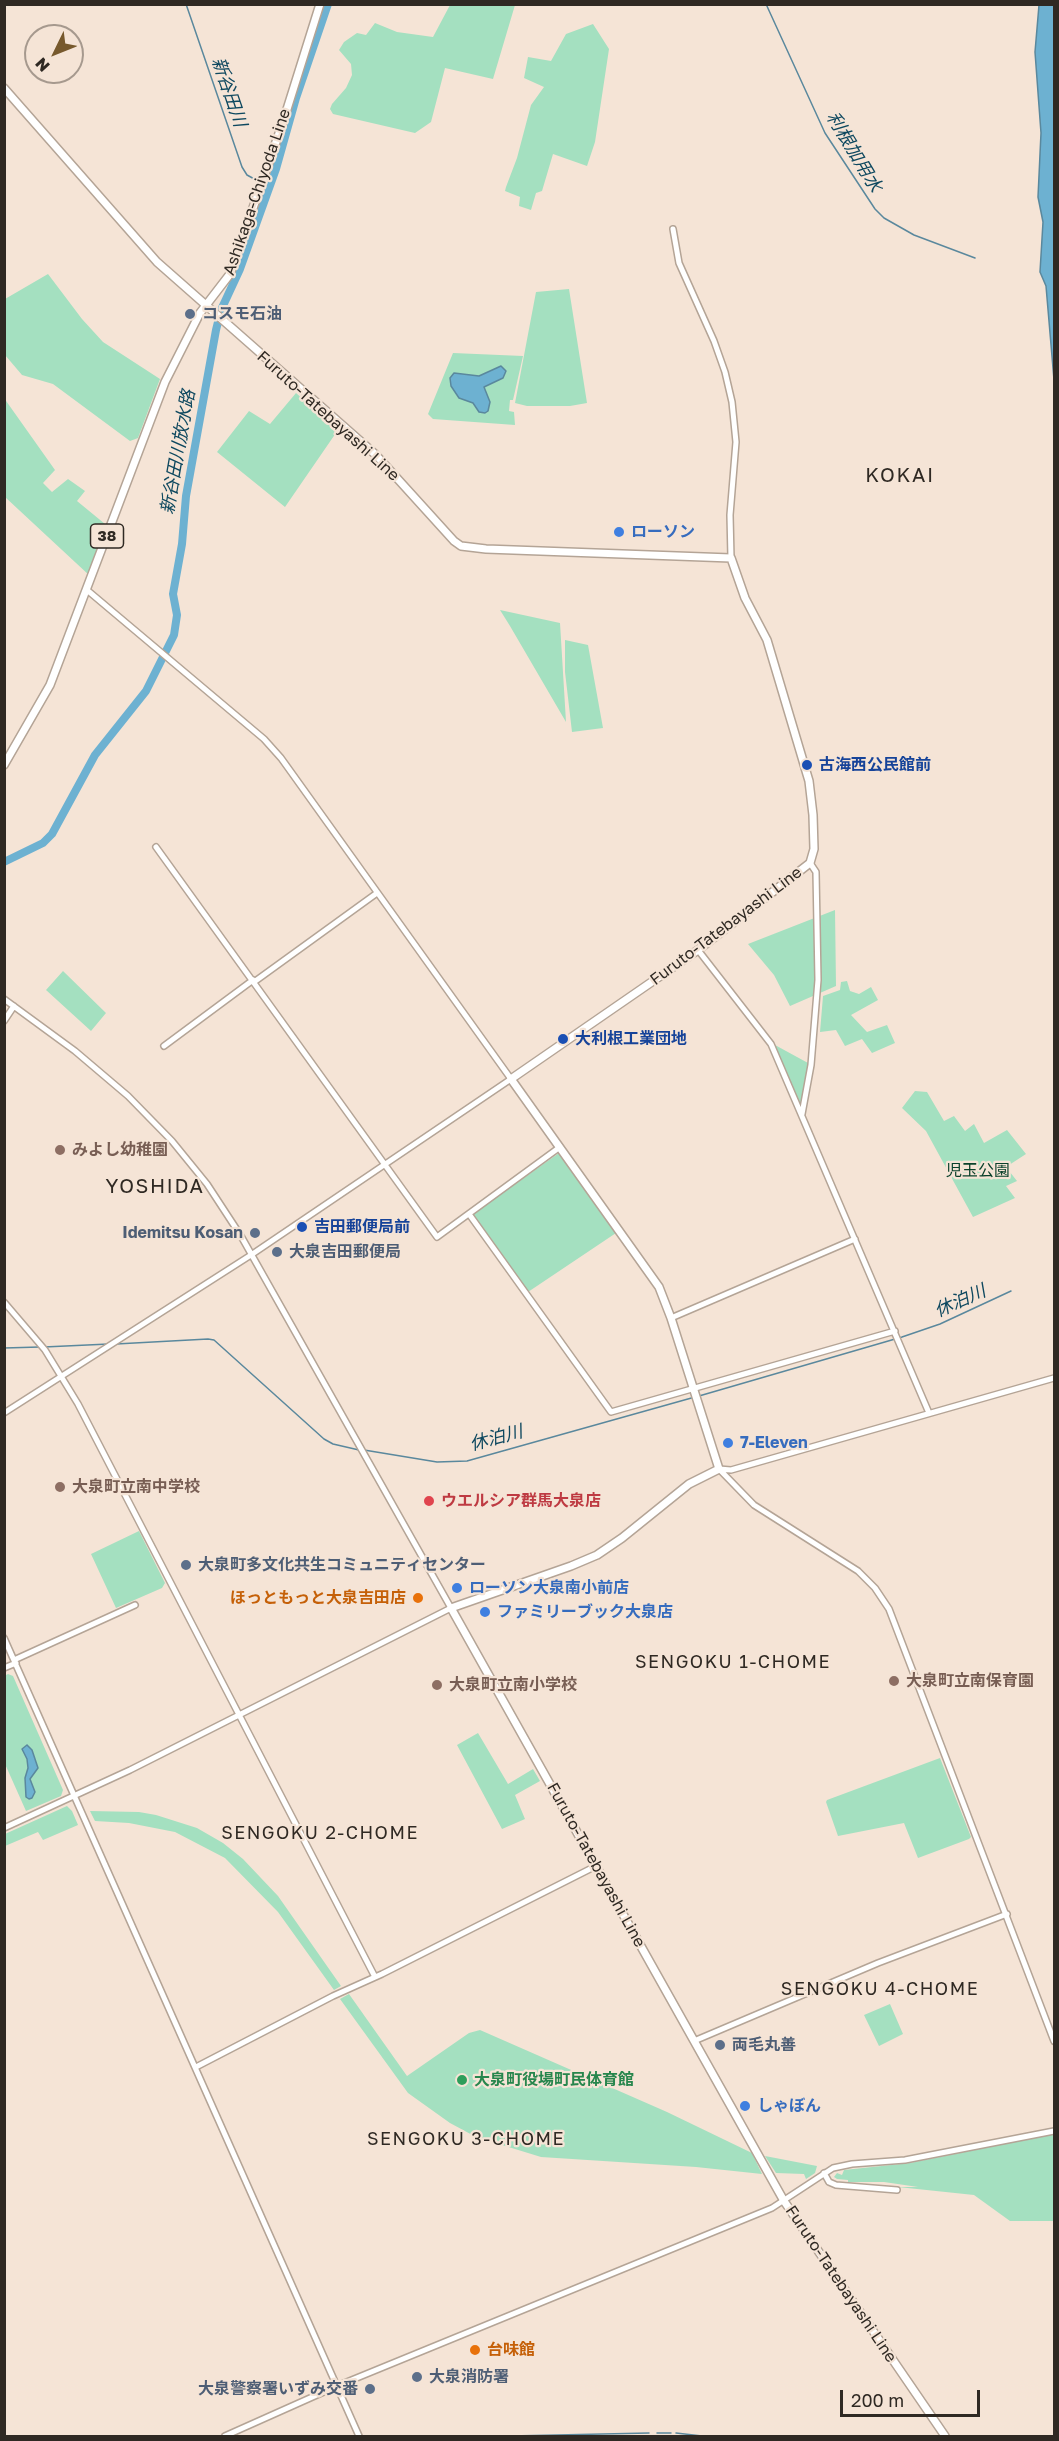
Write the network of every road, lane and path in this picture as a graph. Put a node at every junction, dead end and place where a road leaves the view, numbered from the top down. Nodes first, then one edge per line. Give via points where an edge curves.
1 (320, 4) edge
2 (4, 88) edge
3 (673, 230) dead end
4 (206, 306) junction
5 (731, 558) junction
6 (87, 590) junction
7 (4, 765) edge
8 (156, 847) dead end
9 (810, 863) junction
10 (377, 893) junction
11 (698, 950) junction
12 (254, 981) junction
13 (4, 999) edge
14 (14, 1006) junction
15 (4, 1021) edge
16 (164, 1046) dead end
17 (511, 1078) junction
18 (802, 1116) junction
19 (560, 1147) junction
20 (385, 1164) junction
21 (469, 1214) junction
22 (855, 1239) junction
23 (251, 1255) junction
24 (4, 1302) edge
25 (671, 1318) junction
26 (895, 1332) junction
27 (63, 1377) junction
28 (1054, 1378) edge
29 (693, 1390) junction
30 (4, 1413) edge
31 (929, 1413) junction
32 (719, 1469) junction
33 (135, 1605) dead end
34 (451, 1608) junction
35 (4, 1638) edge
36 (15, 1661) junction
37 (4, 1668) edge
38 (239, 1716) junction
39 (75, 1797) junction
40 (4, 1828) edge
41 (596, 1866) junction
42 (1007, 1914) junction
43 (375, 1977) junction
44 (694, 2041) junction
45 (1054, 2042) edge
46 (196, 2067) junction
47 (1054, 2131) edge
48 (824, 2173) junction
49 (897, 2190) dead end
50 (784, 2201) junction
51 (337, 2386) junction
52 (225, 2436) edge
53 (359, 2436) edge
54 (945, 2436) edge

1 - 4 main road, Ashikaga-Chiyoda Line / 38 via 235,262 227,281
2 - 4 main road via 157,262
3 - 5 street via 679,263 714,341 732,402 736,442
4 - 5 main road, Furuto-Tatebayashi Line via 376,455 461,546
4 - 6 main road, Ashikaga-Chiyoda Line / 38 via 165,382
5 - 9 main road, Furuto-Tatebayashi Line via 771,650 809,782 814,849
6 - 7 main road, Ashikaga-Chiyoda Line / 38 via 50,685
6 - 10 street via 276,751
8 - 12 street
9 - 11 main road, Furuto-Tatebayashi Line
9 - 18 street via 816,872 818,980
10 - 12 street
10 - 17 street
11 - 17 main road, Furuto-Tatebayashi Line
11 - 18 street via 771,1044
12 - 16 street
12 - 20 street
13 - 14 street
14 - 15 street
14 - 23 street via 101,1072 153,1120 207,1184
17 - 19 main road
17 - 20 street
18 - 22 street
19 - 21 street
19 - 25 main road via 650,1273
20 - 21 street via 437,1237
20 - 23 street
21 - 29 street via 611,1412
22 - 25 street
22 - 26 street
23 - 27 street
23 - 34 street
24 - 27 street
25 - 29 main road
26 - 29 street
26 - 31 street
27 - 30 street
27 - 38 street
28 - 31 street
29 - 32 main road
31 - 32 street via 731,1470
32 - 34 main road via 683,1488 597,1555
32 - 42 street via 754,1505 858,1571 885,1601
33 - 36 street
34 - 38 street
34 - 41 main road, Furuto-Tatebayashi Line
35 - 36 street
36 - 37 street
36 - 39 street
38 - 39 street
38 - 43 street
39 - 40 street
39 - 46 street
41 - 43 street
41 - 44 main road, Furuto-Tatebayashi Line
42 - 44 street via 878,1963
42 - 45 street
43 - 46 street
44 - 50 main road, Furuto-Tatebayashi Line
46 - 51 street
47 - 48 street via 905,2160 852,2164
48 - 49 street via 836,2185
48 - 50 street
50 - 51 street
50 - 54 main road, Furuto-Tatebayashi Line
51 - 52 street
51 - 53 street

